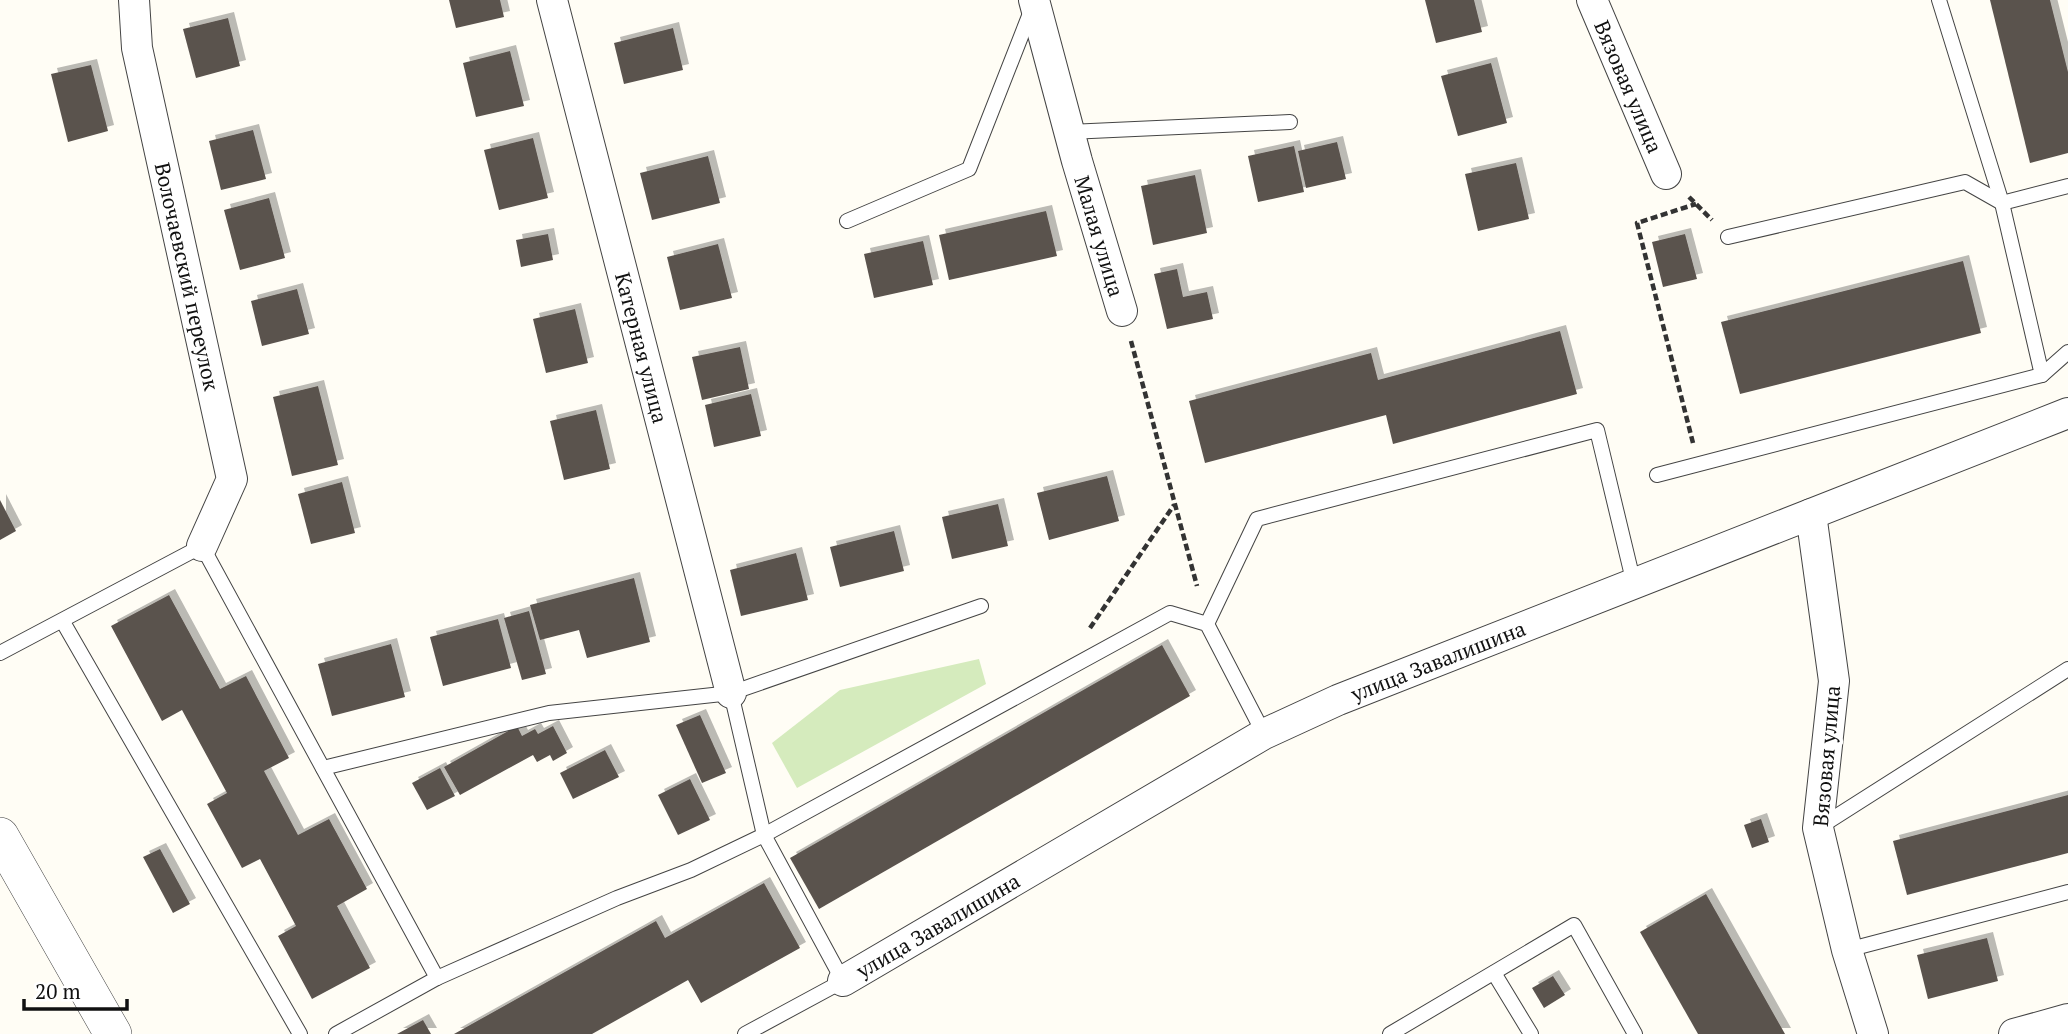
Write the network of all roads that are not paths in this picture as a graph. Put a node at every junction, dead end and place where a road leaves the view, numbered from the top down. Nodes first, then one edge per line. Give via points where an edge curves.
1 (134, 0) edge
2 (552, 0) edge
3 (1592, 0) edge
4 (1939, 0) edge
5 (1035, 1) edge
6 (1290, 122) dead end
7 (1069, 132) junction
8 (1666, 174) road end
9 (2068, 186) edge
10 (2002, 204) junction
11 (847, 221) dead end
12 (1728, 237) road end
13 (1122, 310) road end
14 (2068, 352) edge
15 (2042, 374) junction
16 (2068, 413) edge
17 (1657, 475) dead end
18 (1811, 514) junction
19 (202, 546) junction
20 (1634, 584) junction
21 (981, 606) dead end
22 (63, 622) junction
23 (1207, 624) junction
24 (0, 653) edge
25 (2068, 669) edge
26 (731, 693) junction
27 (1264, 734) junction
28 (323, 768) junction
29 (1818, 828) junction
30 (764, 835) junction
31 (0, 836) edge
32 (2068, 892) edge
33 (1847, 950) junction
34 (1494, 973) junction
35 (437, 978) junction
36 (843, 981) junction
37 (2068, 1019) edge
38 (113, 1034) edge
39 (300, 1034) edge
40 (336, 1034) edge
41 (745, 1034) edge
42 (1390, 1034) edge
43 (1531, 1034) edge
44 (1635, 1034) edge
45 (1872, 1034) edge
46 (2014, 1034) edge

1 - 19 street, Волочаевский переулок via 137,48 232,479
2 - 26 street, Катерная улица
3 - 8 street, Вязовая улица
4 - 10 lane
5 - 7 street, Малая улица
5 - 11 lane via 969,169
6 - 7 lane
7 - 13 street, Малая улица
9 - 10 lane
10 - 12 lane via 1965,182
10 - 15 lane
14 - 15 lane
15 - 17 lane
16 - 18 street, улица Завалишина
18 - 20 street, улица Завалишина
18 - 29 street, Вязовая улица via 1834,681
19 - 22 lane
19 - 28 lane
20 - 23 lane via 1597,430 1257,519
20 - 27 street, улица Завалишина
21 - 26 lane
22 - 24 lane
22 - 39 lane
23 - 27 lane
23 - 30 lane via 1170,613
25 - 29 lane
26 - 28 lane via 549,713
26 - 30 lane
27 - 36 street, улица Завалишина
28 - 35 lane
29 - 33 street, Вязовая улица
30 - 35 lane
30 - 36 lane
31 - 38 street
32 - 33 lane
33 - 45 street, Вязовая улица
34 - 42 lane
34 - 43 lane
34 - 44 lane via 1574,925
35 - 40 lane
36 - 41 lane
37 - 46 street

